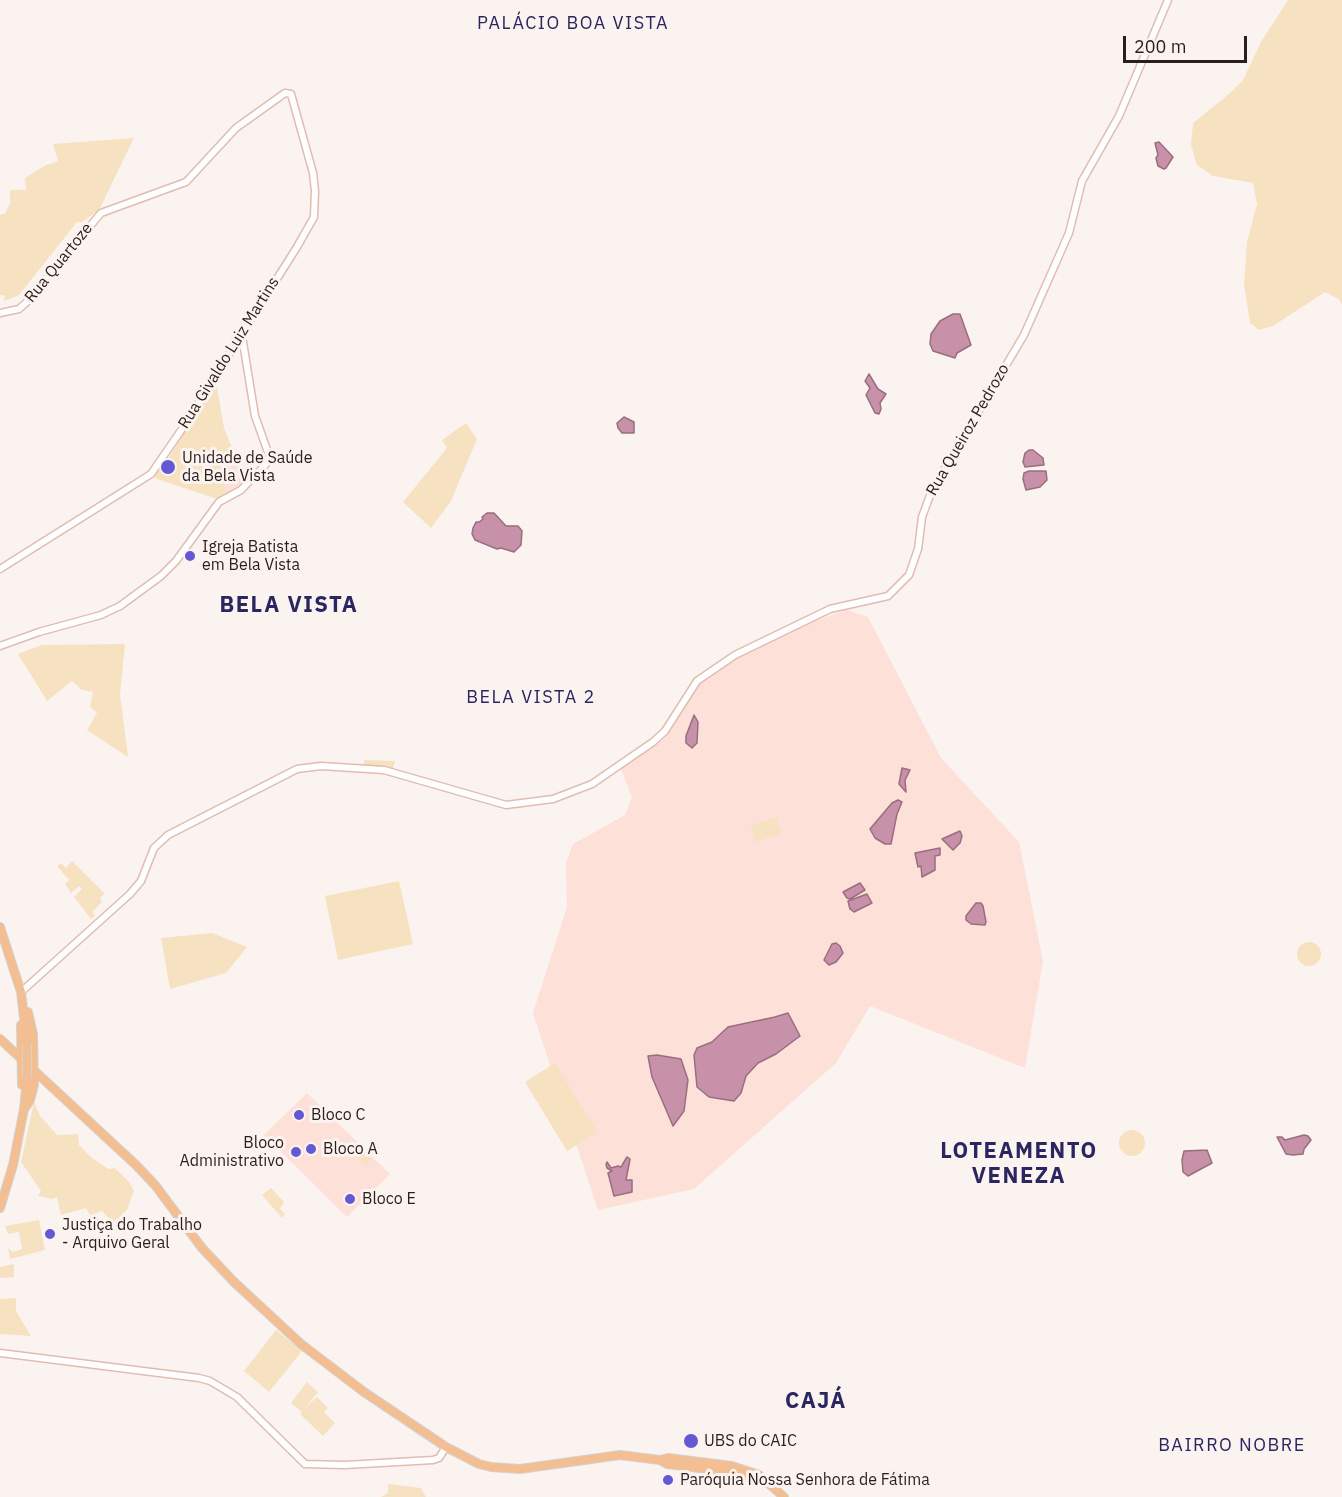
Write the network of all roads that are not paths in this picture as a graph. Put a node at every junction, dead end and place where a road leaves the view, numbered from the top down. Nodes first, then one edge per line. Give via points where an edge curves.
1 (1168, 0) edge
2 (291, 94) joint
3 (0, 313) edge
4 (242, 335) junction
5 (0, 569) edge
6 (0, 646) edge
7 (0, 927) edge
8 (22, 996) junction
9 (0, 1039) edge
10 (22, 1059) junction
11 (34, 1069) junction
12 (24, 1109) junction
13 (22, 1119) junction
14 (0, 1208) edge
15 (0, 1353) edge
16 (446, 1447) junction
17 (784, 1497) edge

1 - 8 street, Rua Queiroz Pedrozo via 1119,116 1082,180 1069,234 1024,334 932,490 909,575 888,596 830,609 735,655 696,681 665,731 653,742 592,784 553,799 506,805 384,770 302,767 168,835 154,848 141,881 130,894
2 - 3 street, Rua Quartoze via 285,93 236,128 186,182 101,213 22,307
2 - 4 street, Rua Givaldo Luiz Martins via 313,173 314,217
4 - 5 street, Rua Givaldo Luiz Martins via 151,474
4 - 6 street via 255,416 270,458 241,490 219,502 177,561 120,606
7 - 8 main road
8 - 10 main road
8 - 11 main road via 33,1034
8 - 12 main road, bridge via 27,1044
9 - 10 main road
10 - 11 main road
10 - 13 main road
11 - 12 main road via 33,1093
11 - 16 main road via 149,1178 202,1248 301,1344
12 - 13 main road
13 - 14 main road
15 - 16 street via 210,1381 237,1397 305,1464 433,1460
16 - 17 main road via 479,1464 520,1469 620,1455 732,1466 761,1477

